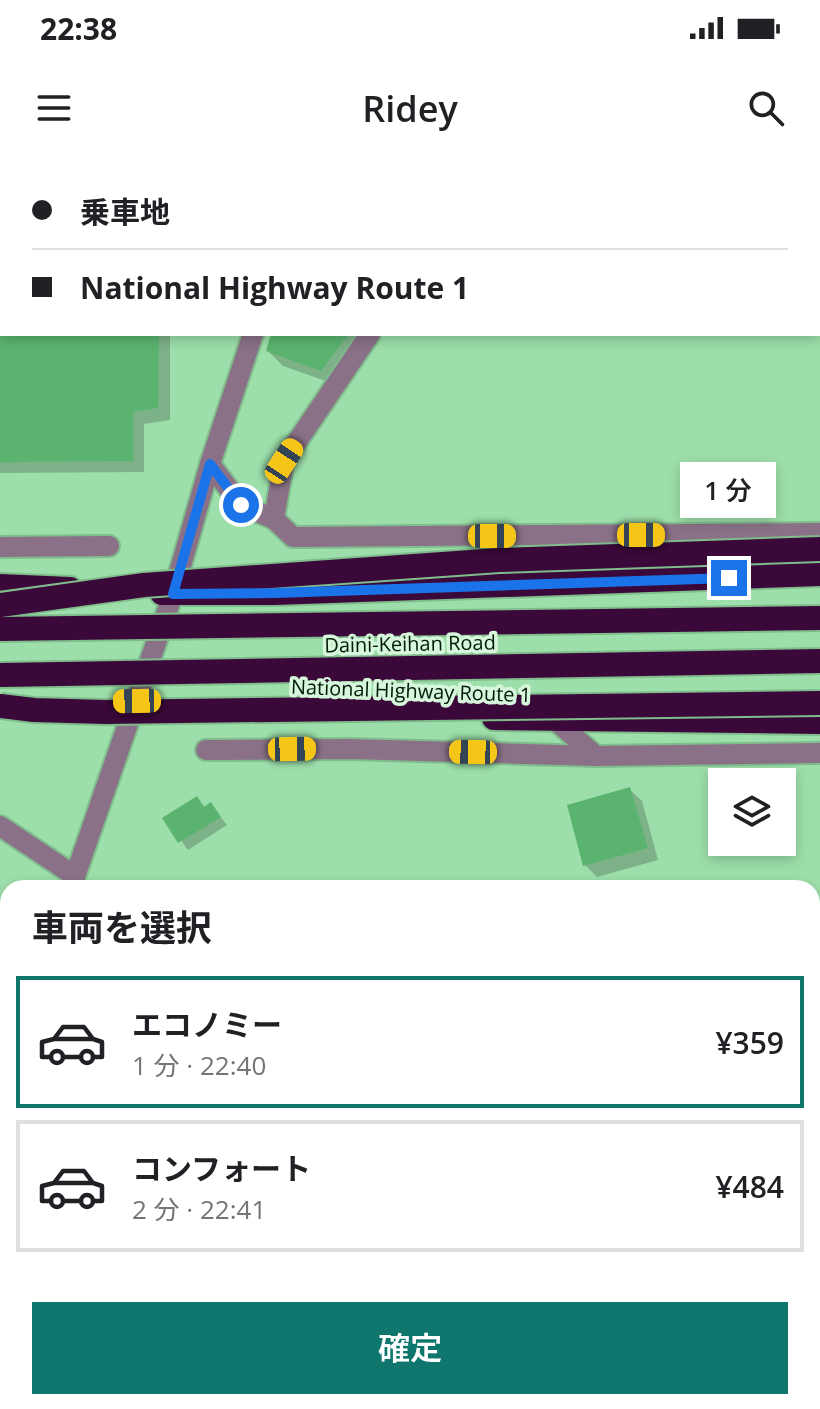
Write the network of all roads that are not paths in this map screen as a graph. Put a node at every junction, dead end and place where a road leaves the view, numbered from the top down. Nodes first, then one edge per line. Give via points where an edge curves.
1 (252, 336) edge
2 (369, 336) edge
3 (210, 464) junction
4 (274, 519) junction
5 (820, 533) edge
6 (109, 546) dead end
7 (0, 547) edge
8 (820, 549) edge
9 (820, 574) edge
10 (0, 586) edge
11 (173, 594) junction
12 (0, 605) edge
13 (820, 618) edge
14 (0, 629) edge
15 (820, 661) edge
16 (0, 675) edge
17 (137, 701) junction
18 (820, 703) edge
19 (0, 704) edge
20 (555, 720) junction
21 (820, 722) edge
22 (206, 750) dead end
23 (820, 753) edge
24 (596, 756) junction
25 (0, 826) edge
26 (70, 880) edge
27 (74, 880) edge

1 - 3 street
2 - 4 street via 284,461
3 - 4 street via 241,505
3 - 11 street
4 - 5 street via 293,537
6 - 7 street
8 - 12 highway, bridge via 499,560 144,585
9 - 11 highway
10 - 11 highway
11 - 17 street
13 - 14 highway, Daini-Keihan Road, bridge
15 - 16 highway, Daini-Keihan Road, bridge
17 - 19 highway, National Highway Route 1
17 - 20 highway, National Highway Route 1, bridge
17 - 27 street
18 - 19 highway, bridge via 105,712
20 - 21 highway, National Highway Route 1
20 - 24 street
22 - 24 street
23 - 24 street
25 - 26 street

